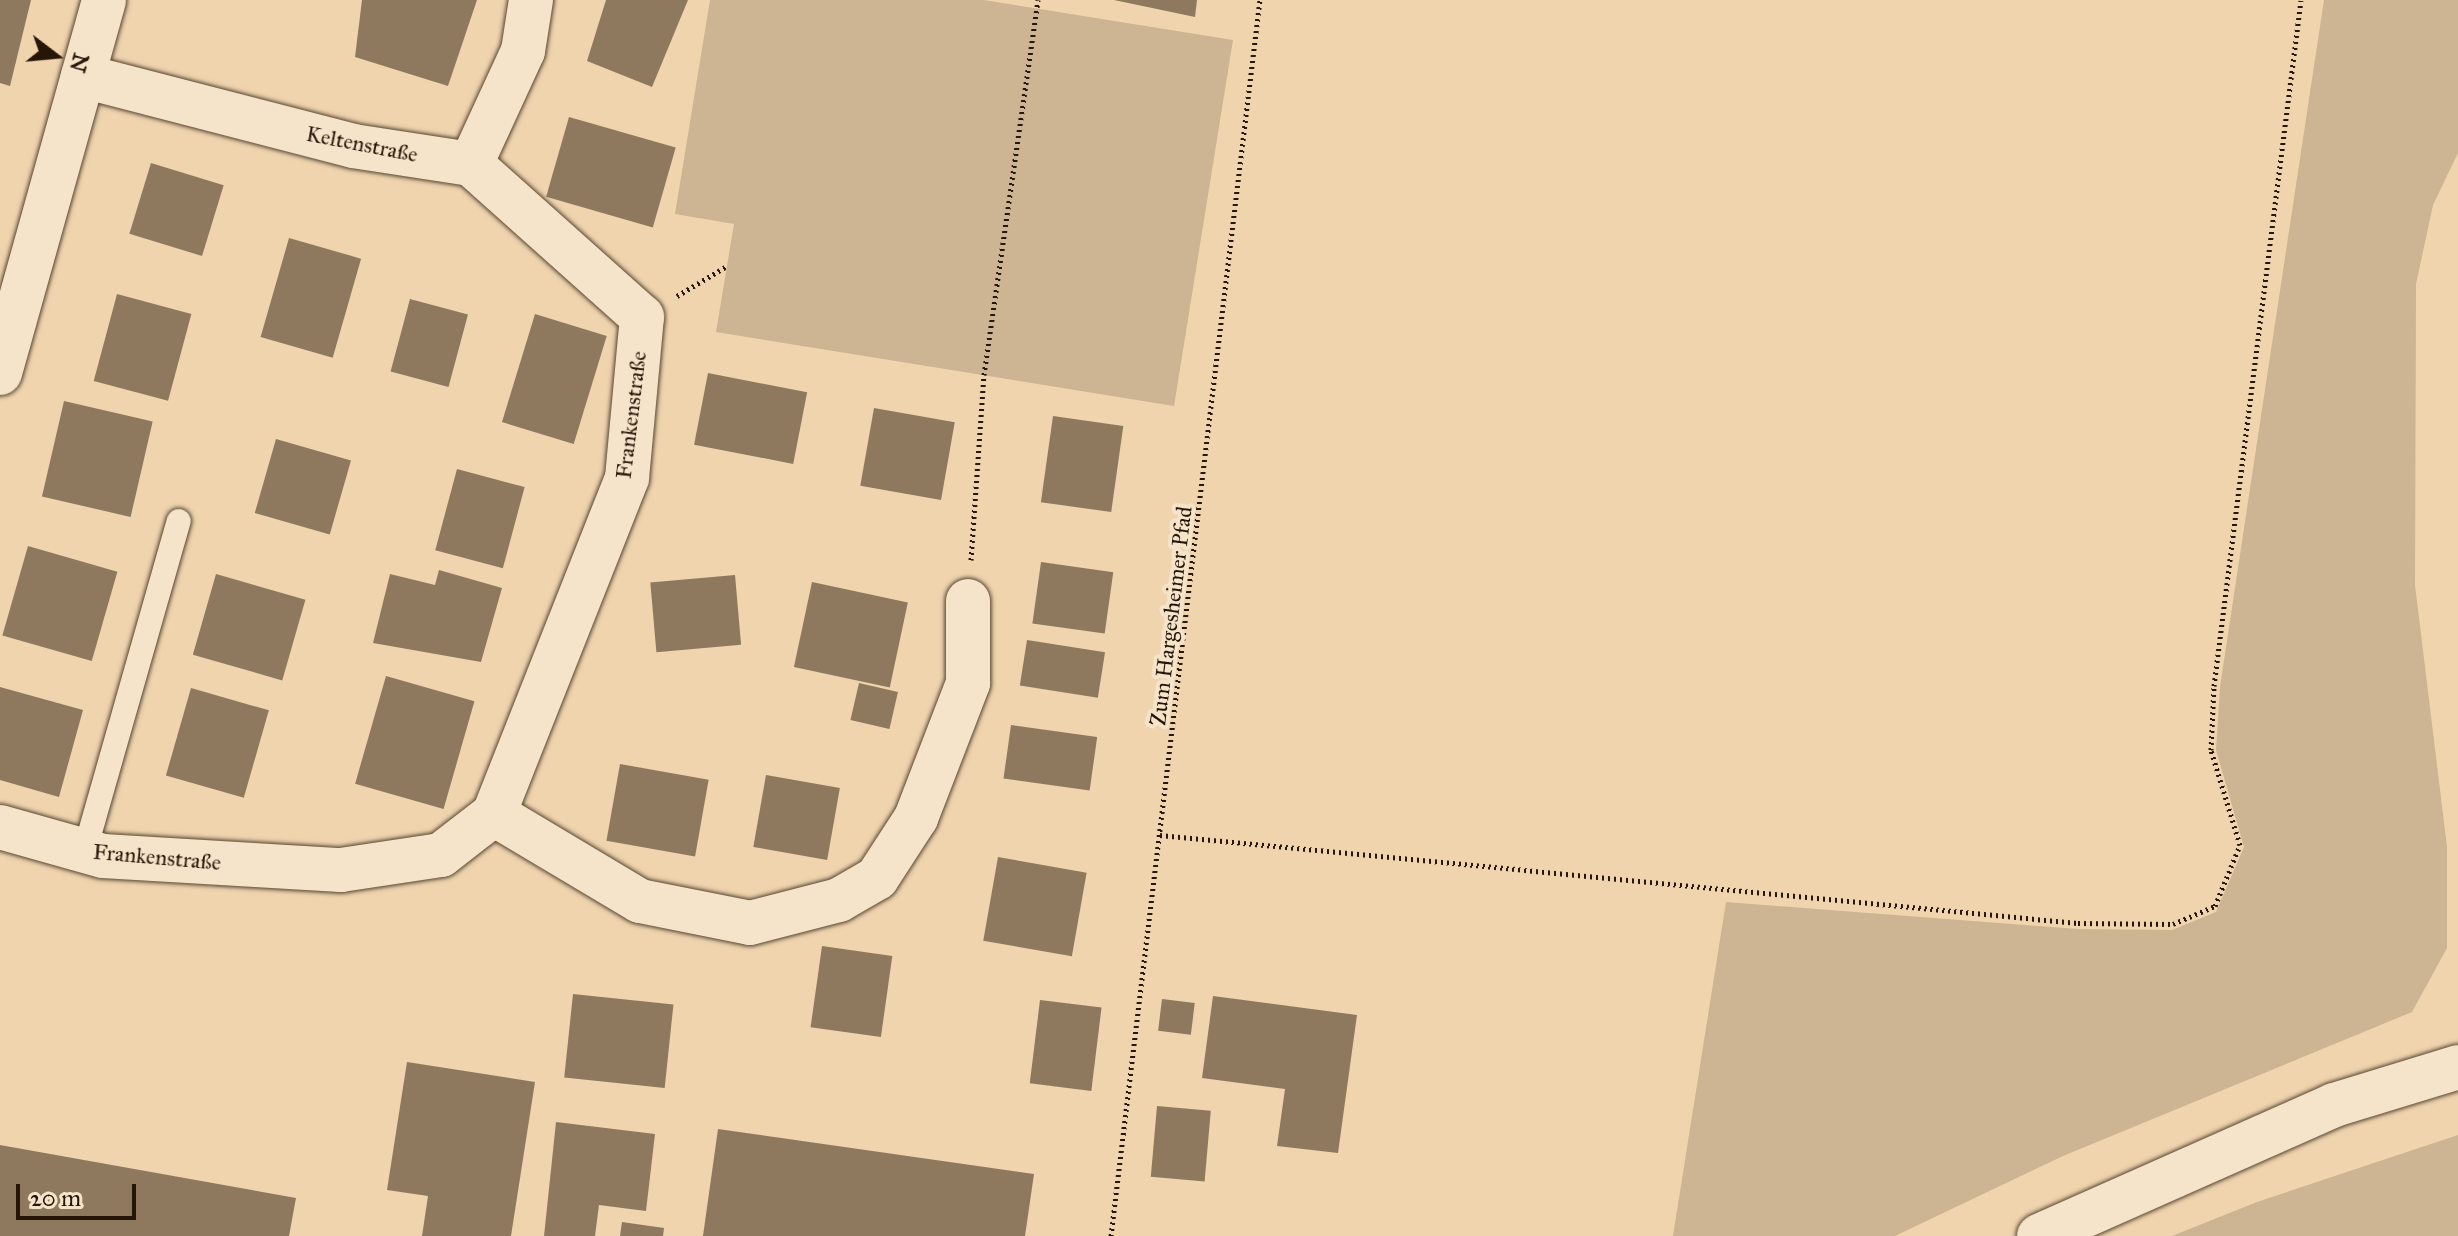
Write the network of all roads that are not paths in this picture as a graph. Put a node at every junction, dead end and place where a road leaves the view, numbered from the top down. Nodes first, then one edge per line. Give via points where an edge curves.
1 (104, 0) edge
2 (531, 0) edge
3 (83, 76) junction
4 (471, 164) junction
5 (0, 373) edge
6 (179, 521) dead end
7 (968, 601) road end
8 (494, 814) junction
9 (0, 827) edge
10 (85, 850) junction
11 (2458, 1067) edge
12 (2039, 1236) edge

1 - 3 street
2 - 4 street via 523,51
3 - 4 street, Keltenstraße via 353,146
3 - 5 street
4 - 8 street, Frankenstraße via 642,317 627,478 542,708
6 - 10 lane
7 - 8 street via 968,683 916,818 877,878 839,900 750,923 640,901
8 - 10 street, Frankenstraße via 441,855 341,870
9 - 10 street, Frankenstraße
11 - 12 street via 2334,1105

